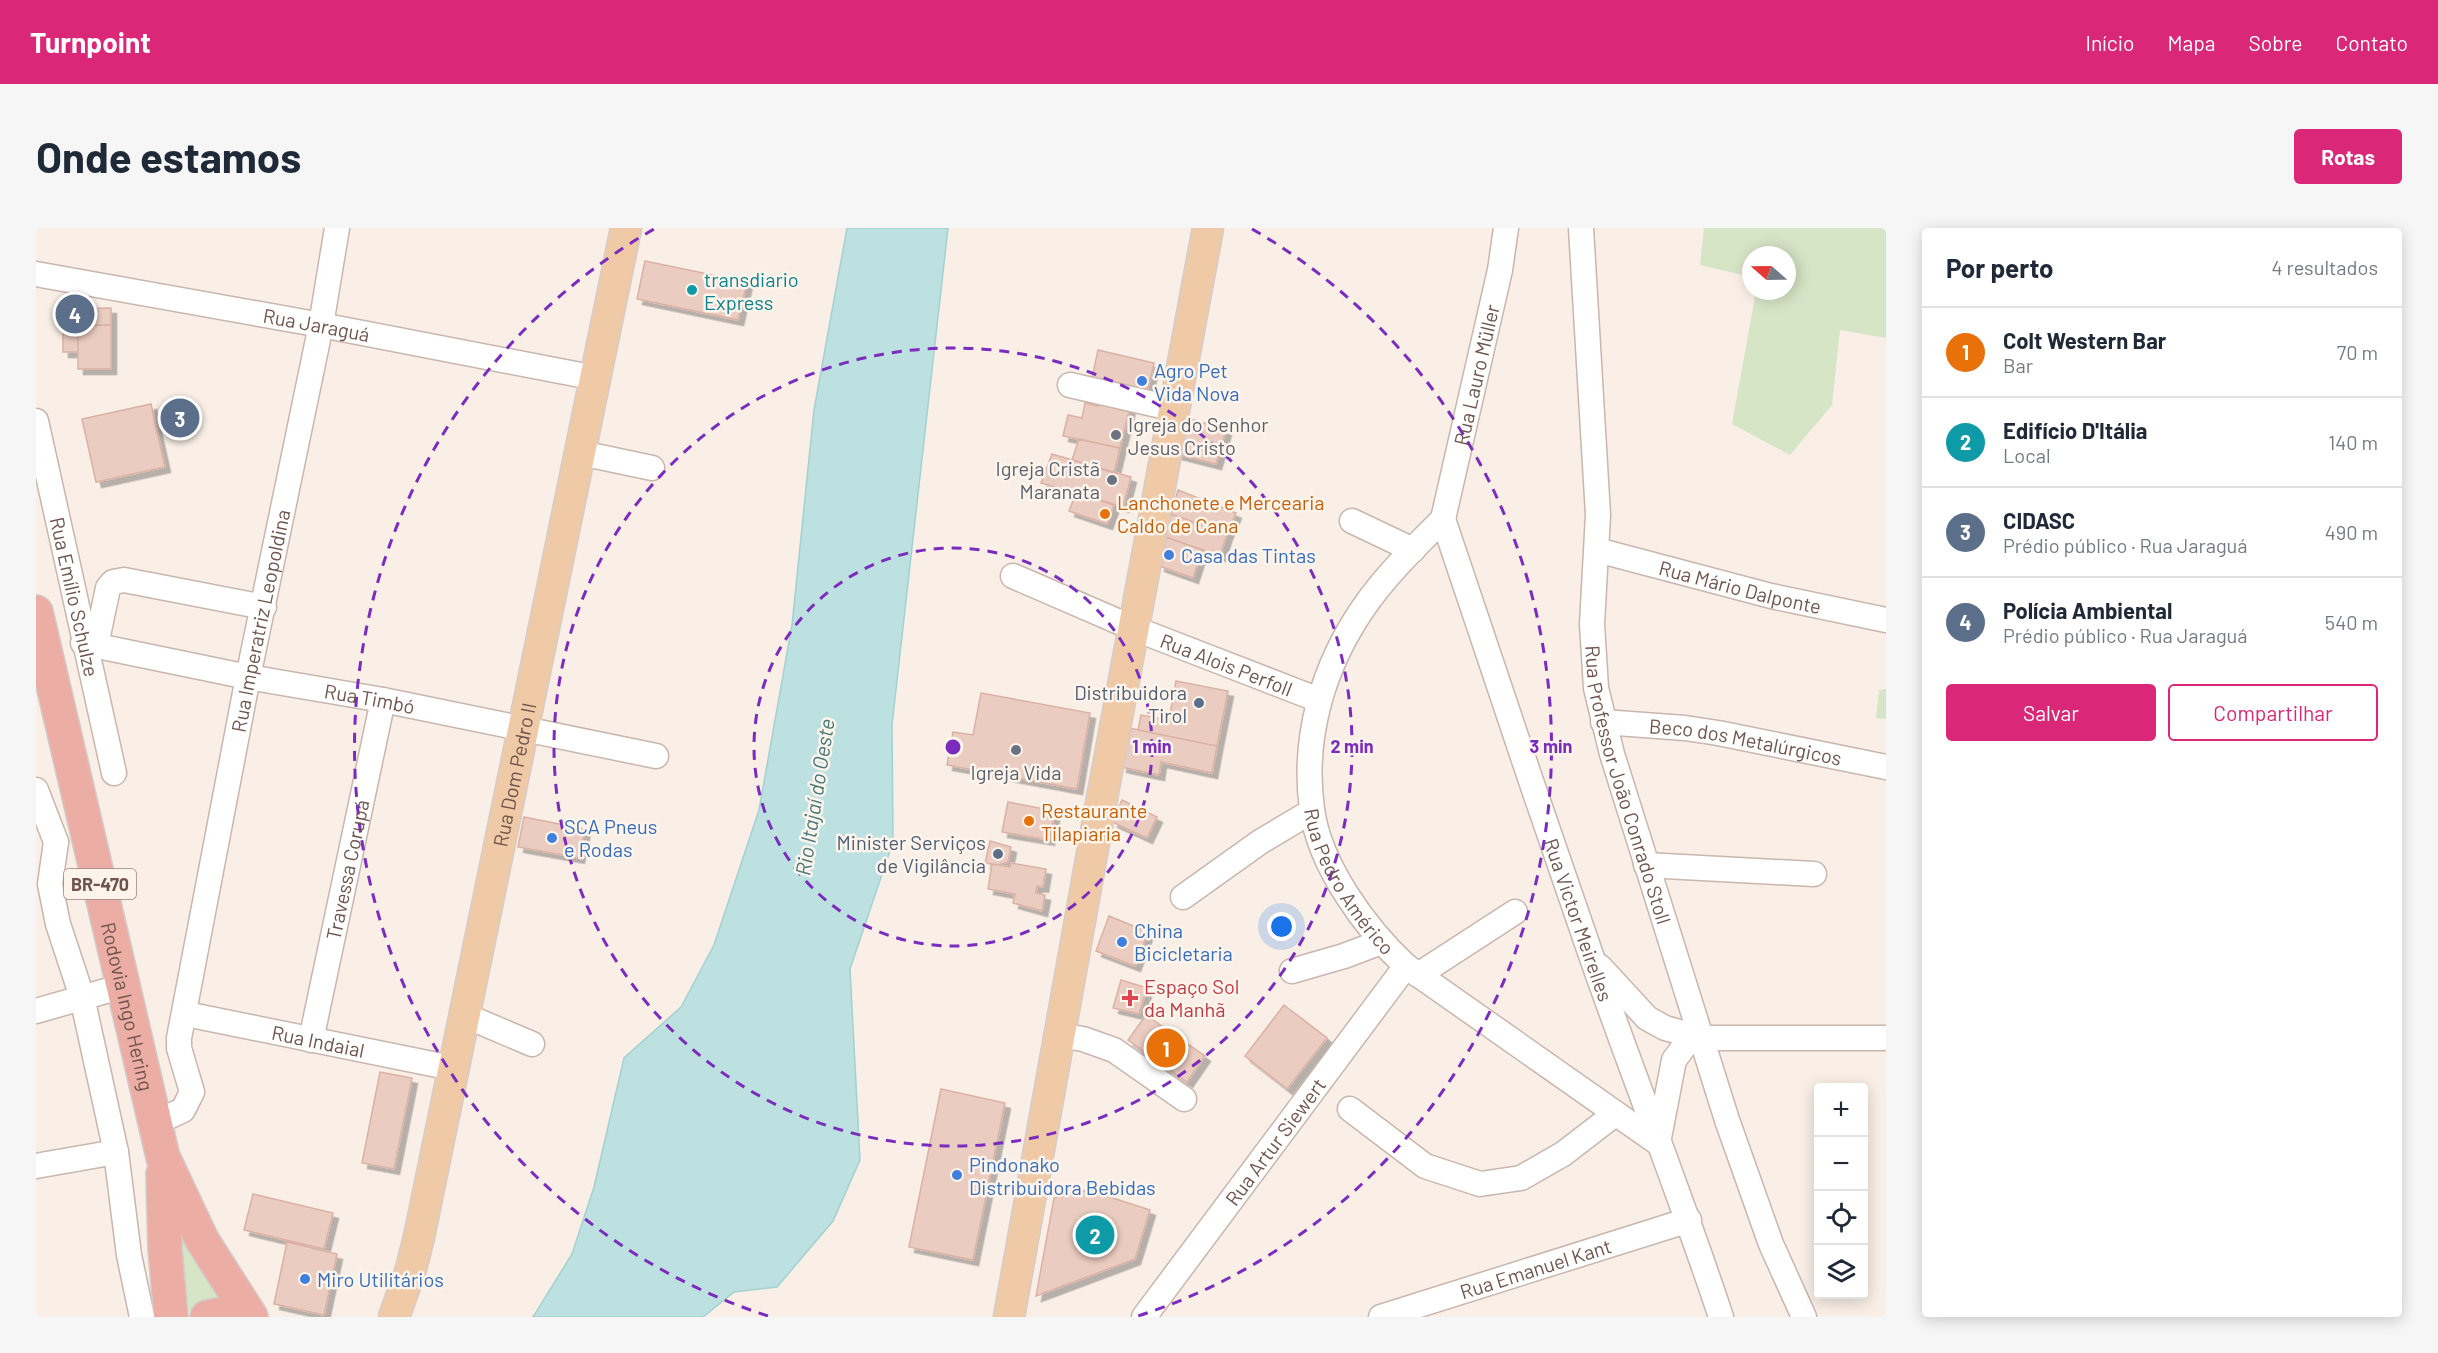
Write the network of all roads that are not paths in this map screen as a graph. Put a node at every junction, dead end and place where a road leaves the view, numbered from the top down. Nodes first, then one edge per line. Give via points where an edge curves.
1 (337, 228) edge
2 (626, 228) edge
3 (1208, 228) edge
4 (1506, 228) edge
5 (1581, 228) edge
6 (36, 274) edge
7 (321, 325) junction
8 (596, 378) junction
9 (1070, 385) dead end
10 (1175, 409) junction
11 (36, 421) edge
12 (580, 453) junction
13 (652, 468) dead end
14 (1443, 519) junction
15 (1352, 521) dead end
16 (1413, 550) junction
17 (1597, 550) junction
18 (1013, 576) dead end
19 (264, 607) junction
20 (36, 612) edge
21 (1886, 620) edge
22 (1133, 628) junction
23 (90, 644) junction
24 (248, 677) junction
25 (383, 700) junction
26 (1319, 700) junction
27 (1603, 722) junction
28 (524, 728) junction
29 (656, 756) dead end
30 (1886, 767) edge
31 (114, 773) dead end
32 (36, 790) edge
33 (1312, 812) junction
34 (86, 827) junction
35 (56, 842) junction
36 (1646, 865) junction
37 (1814, 874) dead end
38 (1183, 897) dead end
39 (1515, 912) dead end
40 (1381, 942) junction
41 (1592, 958) junction
42 (1292, 971) dead end
43 (1412, 971) junction
44 (123, 986) junction
45 (82, 997) junction
46 (36, 1011) edge
47 (186, 1014) junction
48 (464, 1014) junction
49 (1665, 1028) junction
50 (1059, 1035) junction
51 (1701, 1038) junction
52 (1886, 1038) edge
53 (311, 1040) junction
54 (532, 1044) dead end
55 (1674, 1060) junction
56 (452, 1068) junction
57 (1184, 1099) dead end
58 (1350, 1109) dead end
59 (1615, 1114) junction
60 (156, 1123) junction
61 (1658, 1143) junction
62 (116, 1152) junction
63 (163, 1157) junction
64 (36, 1166) edge
65 (1689, 1220) junction
66 (1415, 1312) edge
67 (142, 1317) edge
68 (171, 1317) edge
69 (207, 1317) edge
70 (249, 1317) edge
71 (394, 1317) edge
72 (1009, 1317) edge
73 (1144, 1317) edge
74 (1381, 1317) edge
75 (1721, 1317) edge
76 (1804, 1317) edge

1 - 7 street, Rua Imperatriz Leopoldina
2 - 8 main road, Rua Dom Pedro II
3 - 10 main road
4 - 14 street, Rua Lauro Müller via 1500,270
5 - 17 street, Rua Professor João Conrado Stoll
6 - 7 street, Rua Jaraguá
7 - 8 street, Rua Jaraguá
7 - 19 street, Rua Imperatriz Leopoldina
8 - 12 main road, Rua Dom Pedro II
9 - 10 street
10 - 22 main road
11 - 23 street, Rua Emílio Schulze
12 - 13 street
12 - 28 main road, Rua Dom Pedro II
14 - 16 street, Rua Pedro Américo
14 - 41 street, Rua Victor Meirelles
15 - 16 street
16 - 26 street, Rua Pedro Américo via 1364,606 1346,634
17 - 21 street, Rua Mário Dalponte via 1771,596
17 - 27 street, Rua Professor João Conrado Stoll via 1592,656
18 - 22 street, Rua Alois Perfoll
19 - 23 street via 124,580 113,582
19 - 24 street, Rua Imperatriz Leopoldina
20 - 34 highway, Rodovia Ingo Hering / BR-470
22 - 26 street, Rua Alois Perfoll
22 - 50 main road
23 - 24 street, Rua Timbó
23 - 31 street, Rua Emílio Schulze
24 - 25 street, Rua Timbó
24 - 47 street, Rua Imperatriz Leopoldina
25 - 28 street, Rua Timbó
25 - 53 street, Travessa Corupá
26 - 33 street, Rua Pedro Américo via 1311,739
27 - 30 street, Beco dos Metalúrgicos via 1718,733
27 - 36 street, Rua Professor João Conrado Stoll
28 - 29 street, Rua Timbó
28 - 48 main road, Rua Dom Pedro II
32 - 35 street
33 - 38 street via 1260,842
33 - 40 street, Rua Pedro Américo via 1334,872 1350,902
34 - 35 street
34 - 44 highway, Rodovia Ingo Hering / BR-470
35 - 45 street via 50,884 58,924
36 - 37 street
36 - 51 street, Rua Professor João Conrado Stoll
39 - 43 street
40 - 42 street
40 - 43 street, Rua Pedro Américo
41 - 49 street via 1647,1018
41 - 61 street, Rua Victor Meirelles
43 - 59 street, Rua Pedro Américo
43 - 73 street, Rua Artur Siewert
44 - 45 street
44 - 60 highway, Rodovia Ingo Hering / BR-470
45 - 46 street
45 - 62 street
47 - 53 street, Rua Indaial
47 - 60 street, Rua Imperatriz Leopoldina via 179,1048 192,1092 183,1110
48 - 54 street
48 - 56 main road, Rua Dom Pedro II
49 - 51 street
49 - 55 street
50 - 57 street via 1114,1050
50 - 72 main road
51 - 52 street
51 - 55 street via 1686,1044
51 - 76 street, Rua Professor João Conrado Stoll via 1756,1205
53 - 56 street, Rua Indaial
55 - 61 street
56 - 71 main road, Rua Dom Pedro II via 414,1258
58 - 59 street via 1425,1166 1480,1184 1521,1178 1563,1154
59 - 61 street, Rua Pedro Américo
60 - 63 highway, Rodovia Ingo Hering / BR-470
61 - 65 street, Rua Victor Meirelles
62 - 64 street
62 - 67 street via 129,1256
63 - 68 highway, Rodovia Ingo Hering / BR-470
63 - 70 highway, Rodovia Ingo Hering / BR-470 via 202,1240
65 - 66 street, Rua Emanuel Kant
65 - 75 street, Rua Victor Meirelles
66 - 74 street, Rua Emanuel Kant
69 - 70 highway

